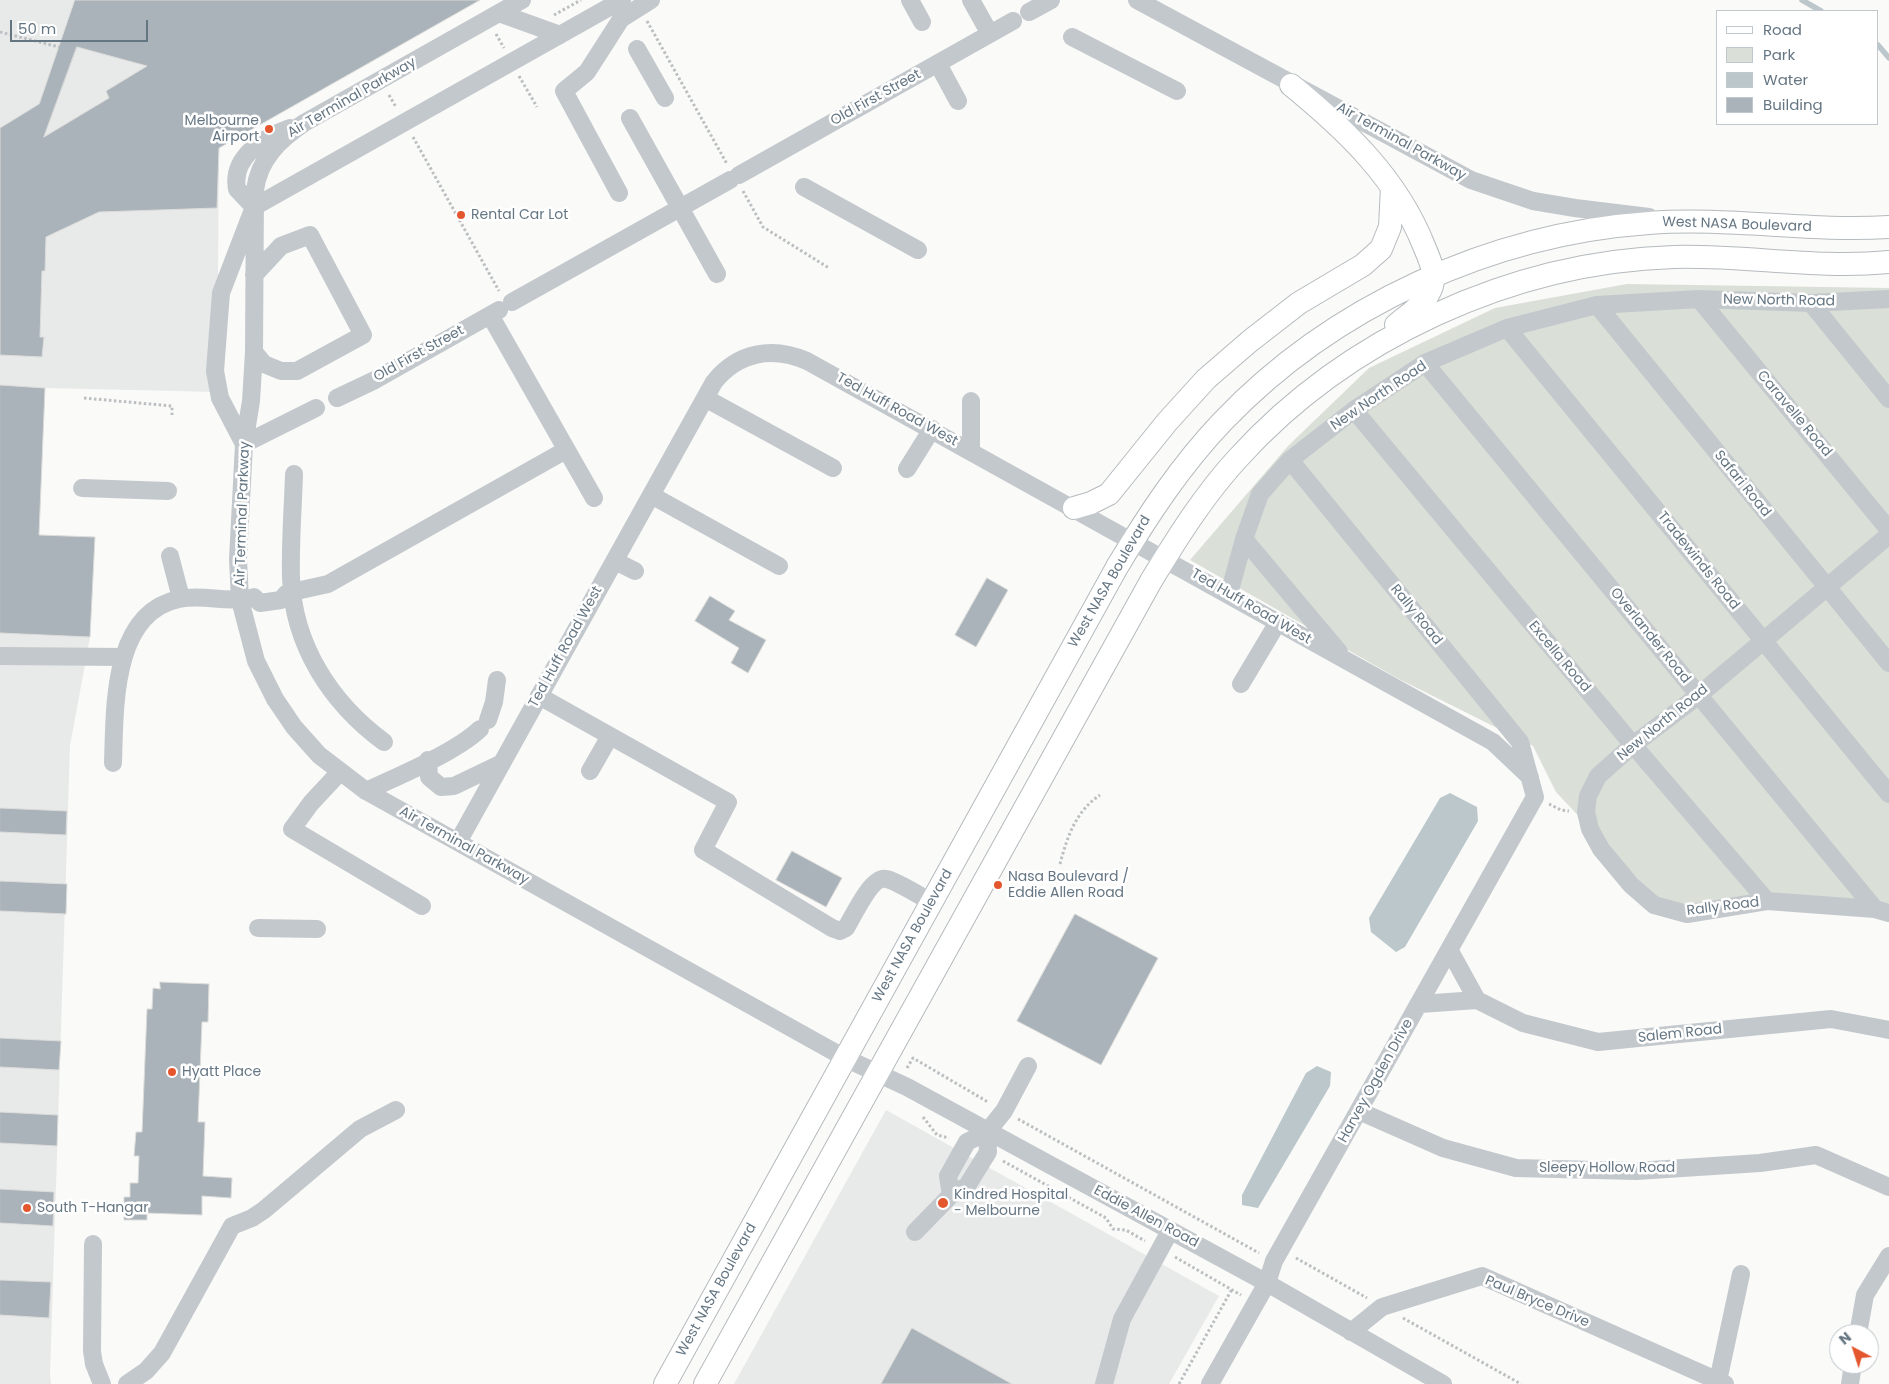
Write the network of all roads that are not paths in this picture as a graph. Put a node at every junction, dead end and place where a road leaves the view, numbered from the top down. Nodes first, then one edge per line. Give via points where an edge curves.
1 (522, 0) edge
2 (622, 0) edge
3 (910, 0) edge
4 (971, 0) edge
5 (1051, 0) edge
6 (1137, 0) edge
7 (647, 7) edge
8 (1029, 12) dead end
9 (499, 13) junction
10 (1013, 21) dead end
11 (922, 22) dead end
12 (990, 34) junction
13 (560, 35) junction
14 (1072, 37) dead end
15 (637, 49) dead end
16 (938, 64) junction
17 (1291, 85) junction
18 (1177, 91) dead end
19 (665, 98) dead end
20 (958, 101) dead end
21 (630, 118) dead end
22 (1392, 187) junction
23 (804, 188) dead end
24 (619, 194) dead end
25 (254, 206) junction
26 (680, 208) junction
27 (1687, 221) junction
28 (1889, 227) edge
29 (918, 250) dead end
30 (1889, 262) edge
31 (718, 274) dead end
32 (254, 276) junction
33 (1434, 276) junction
34 (1699, 299) junction
35 (1889, 299) edge
36 (1811, 303) junction
37 (1597, 305) junction
38 (501, 309) junction
39 (1507, 328) junction
40 (254, 352) junction
41 (1425, 363) junction
42 (1349, 364) junction
43 (337, 398) dead end
44 (705, 398) junction
45 (1889, 399) edge
46 (971, 400) dead end
47 (316, 408) dead end
48 (1354, 410) junction
49 (932, 429) junction
50 (244, 444) junction
51 (566, 450) junction
52 (971, 451) junction
53 (1290, 460) junction
54 (833, 468) dead end
55 (907, 469) dead end
56 (294, 474) dead end
57 (82, 488) dead end
58 (168, 491) dead end
59 (651, 495) junction
60 (594, 498) dead end
61 (1074, 508) junction
62 (1889, 530) edge
63 (1889, 535) edge
64 (1244, 539) junction
65 (1133, 541) junction
66 (170, 556) dead end
67 (1165, 558) junction
68 (614, 561) junction
69 (779, 566) dead end
70 (636, 571) dead end
71 (1827, 588) junction
72 (289, 593) junction
73 (1229, 594) junction
74 (182, 598) junction
75 (247, 599) junction
76 (1278, 622) junction
77 (1762, 640) junction
78 (0, 656) edge
79 (124, 657) junction
80 (1347, 662) junction
81 (1889, 662) edge
82 (497, 680) dead end
83 (1241, 684) dead end
84 (1698, 695) junction
85 (539, 696) junction
86 (610, 736) junction
87 (384, 742) dead end
88 (1633, 745) junction
89 (428, 760) junction
90 (112, 763) dead end
91 (502, 763) junction
92 (590, 771) dead end
93 (339, 773) junction
94 (1530, 777) junction
95 (366, 791) junction
96 (1889, 794) edge
97 (1586, 812) joint
98 (458, 842) junction
99 (932, 902) junction
100 (1767, 902) junction
101 (422, 906) dead end
102 (1882, 911) edge
103 (258, 928) dead end
104 (316, 930) dead end
105 (1450, 951) junction
106 (1477, 1000) junction
107 (1420, 1004) junction
108 (1889, 1030) edge
109 (845, 1058) junction
110 (1028, 1066) dead end
111 (878, 1072) junction
112 (396, 1110) dead end
113 (1359, 1111) junction
114 (987, 1132) junction
115 (1889, 1187) edge
116 (1170, 1231) junction
117 (915, 1232) dead end
118 (93, 1244) dead end
119 (1889, 1256) edge
120 (1742, 1274) dead end
121 (1267, 1283) junction
122 (1860, 1324) edge
123 (1351, 1332) junction
124 (1721, 1382) edge
125 (102, 1384) edge
126 (127, 1384) edge
127 (665, 1384) edge
128 (705, 1384) edge
129 (1104, 1384) edge
130 (1210, 1384) edge
131 (1443, 1384) edge

1 - 9 street, Air Terminal Parkway
2 - 13 street
3 - 11 street
4 - 12 street
5 - 8 street
6 - 17 street, Air Terminal Parkway
7 - 24 street via 621,19 587,72 564,91
9 - 13 street
9 - 25 street, Air Terminal Parkway via 304,123 284,138 261,165
10 - 12 street, Old First Street
12 - 16 street, Old First Street
13 - 25 street
14 - 18 street
15 - 19 street
16 - 20 street
16 - 26 street, Old First Street
17 - 22 main road via 1346,131
17 - 27 street, Air Terminal Parkway via 1471,180 1504,193 1575,208
21 - 26 street
22 - 33 main road via 1417,228
22 - 61 main road via 1387,238 1373,258 1299,302 1250,341 1187,399 1109,494
23 - 29 street
25 - 32 street, Air Terminal Parkway
25 - 50 street via 223,286 215,371 220,398
26 - 31 street
26 - 38 street, Old First Street
27 - 28 main road, West NASA Boulevard via 1824,228
27 - 33 main road, West NASA Boulevard via 1602,228 1542,239 1490,254
30 - 42 main road via 1820,264 1674,257 1613,262 1527,281 1456,306 1395,335
32 - 40 street, Air Terminal Parkway
32 - 40 street via 281,246 310,235 363,335 297,371 264,364
33 - 42 main road via 1432,287 1423,301
33 - 65 main road, West NASA Boulevard via 1320,339 1251,395 1199,448 1165,491
34 - 36 street, New North Road
34 - 37 street, New North Road
34 - 62 street, Caravelle Road
35 - 36 street, New North Road
36 - 45 street
37 - 39 street, New North Road
37 - 71 street, Safari Road
38 - 43 street, Old First Street
38 - 51 street
39 - 41 street, New North Road
39 - 77 street, Tradewinds Road
40 - 50 street, Air Terminal Parkway
41 - 48 street, New North Road
41 - 84 street, Overlander Road
42 - 67 main road via 1278,419 1238,458 1190,518
44 - 49 street, Ted Huff Road West via 720,375 734,363 756,354 781,353 807,361
44 - 54 street
44 - 59 street, Ted Huff Road West
46 - 52 street
47 - 50 street
48 - 53 street, New North Road
48 - 88 street, Excella Road
49 - 52 street, Ted Huff Road West
49 - 55 street
50 - 75 street, Air Terminal Parkway via 238,559
51 - 60 street
51 - 72 street via 328,584
52 - 61 street, Ted Huff Road West
53 - 64 street, New North Road via 1260,494
53 - 94 street, Rally Road via 1520,742
56 - 72 street
57 - 58 street
59 - 68 street, Ted Huff Road West
59 - 69 street
61 - 65 street, Ted Huff Road West
63 - 71 street, New North Road
64 - 73 street, New North Road
64 - 80 street
65 - 67 street, Ted Huff Road West
65 - 99 main road, West NASA Boulevard
66 - 74 street
67 - 73 street, Ted Huff Road West
67 - 111 main road
68 - 70 street
68 - 85 street, Ted Huff Road West
71 - 77 street, New North Road
71 - 81 street, Safari Road
72 - 75 street via 280,589 260,592
72 - 87 street via 302,637 326,684 354,717
73 - 76 street, Ted Huff Road West
74 - 75 street
74 - 79 street via 162,605 142,619 131,636
75 - 93 street, Air Terminal Parkway via 256,661 275,700 306,741
76 - 80 street, Ted Huff Road West
76 - 83 street
77 - 84 street, New North Road
77 - 96 street, Tradewinds Road
78 - 79 street
79 - 90 street via 115,709
80 - 94 street, Ted Huff Road West via 1493,742
82 - 89 street via 494,702 484,724 467,739
84 - 88 street, New North Road
84 - 102 street, Overlander Road
85 - 86 street
85 - 91 street, Ted Huff Road West
86 - 92 street
86 - 99 street via 728,802 703,850 832,928 840,931 846,928 878,880 886,879
88 - 97 street, New North Road via 1598,776 1588,796
88 - 100 street, Excella Road
89 - 91 street via 429,777 441,787 454,786
89 - 95 street
91 - 98 street, Ted Huff Road West
93 - 95 street, Air Terminal Parkway
93 - 101 street via 292,828
94 - 105 street, Harvey Ogden Drive via 1535,797
95 - 98 street, Air Terminal Parkway
97 - 100 street, Rally Road via 1590,829 1601,849 1631,885 1654,905 1687,914
98 - 109 street, Air Terminal Parkway
99 - 109 main road, West NASA Boulevard
100 - 102 street, Rally Road
103 - 104 street
105 - 106 street
105 - 107 street, Harvey Ogden Drive
106 - 107 street
106 - 108 street, Salem Road via 1523,1023 1598,1042 1831,1019
107 - 113 street, Harvey Ogden Drive
109 - 111 street, Eddie Allen Road
109 - 127 main road, West NASA Boulevard
110 - 114 street via 1004,1111
111 - 114 street, Eddie Allen Road
111 - 128 main road
112 - 126 street via 360,1129 264,1210 232,1226 162,1354
113 - 115 street, Sleepy Hollow Road via 1443,1148 1516,1168 1636,1171 1816,1156
113 - 121 street, Harvey Ogden Drive via 1274,1261
114 - 116 street, Eddie Allen Road
114 - 117 street via 966,1142 948,1176 951,1195
116 - 121 street, Eddie Allen Road
116 - 129 street via 1122,1319
118 - 125 street via 92,1351
119 - 122 street via 1865,1295
120 - 124 street
121 - 123 street, Eddie Allen Road
121 - 130 street, Harvey Ogden Drive
123 - 124 street, Paul Bryce Drive via 1382,1307 1482,1276
123 - 131 street, Eddie Allen Road

